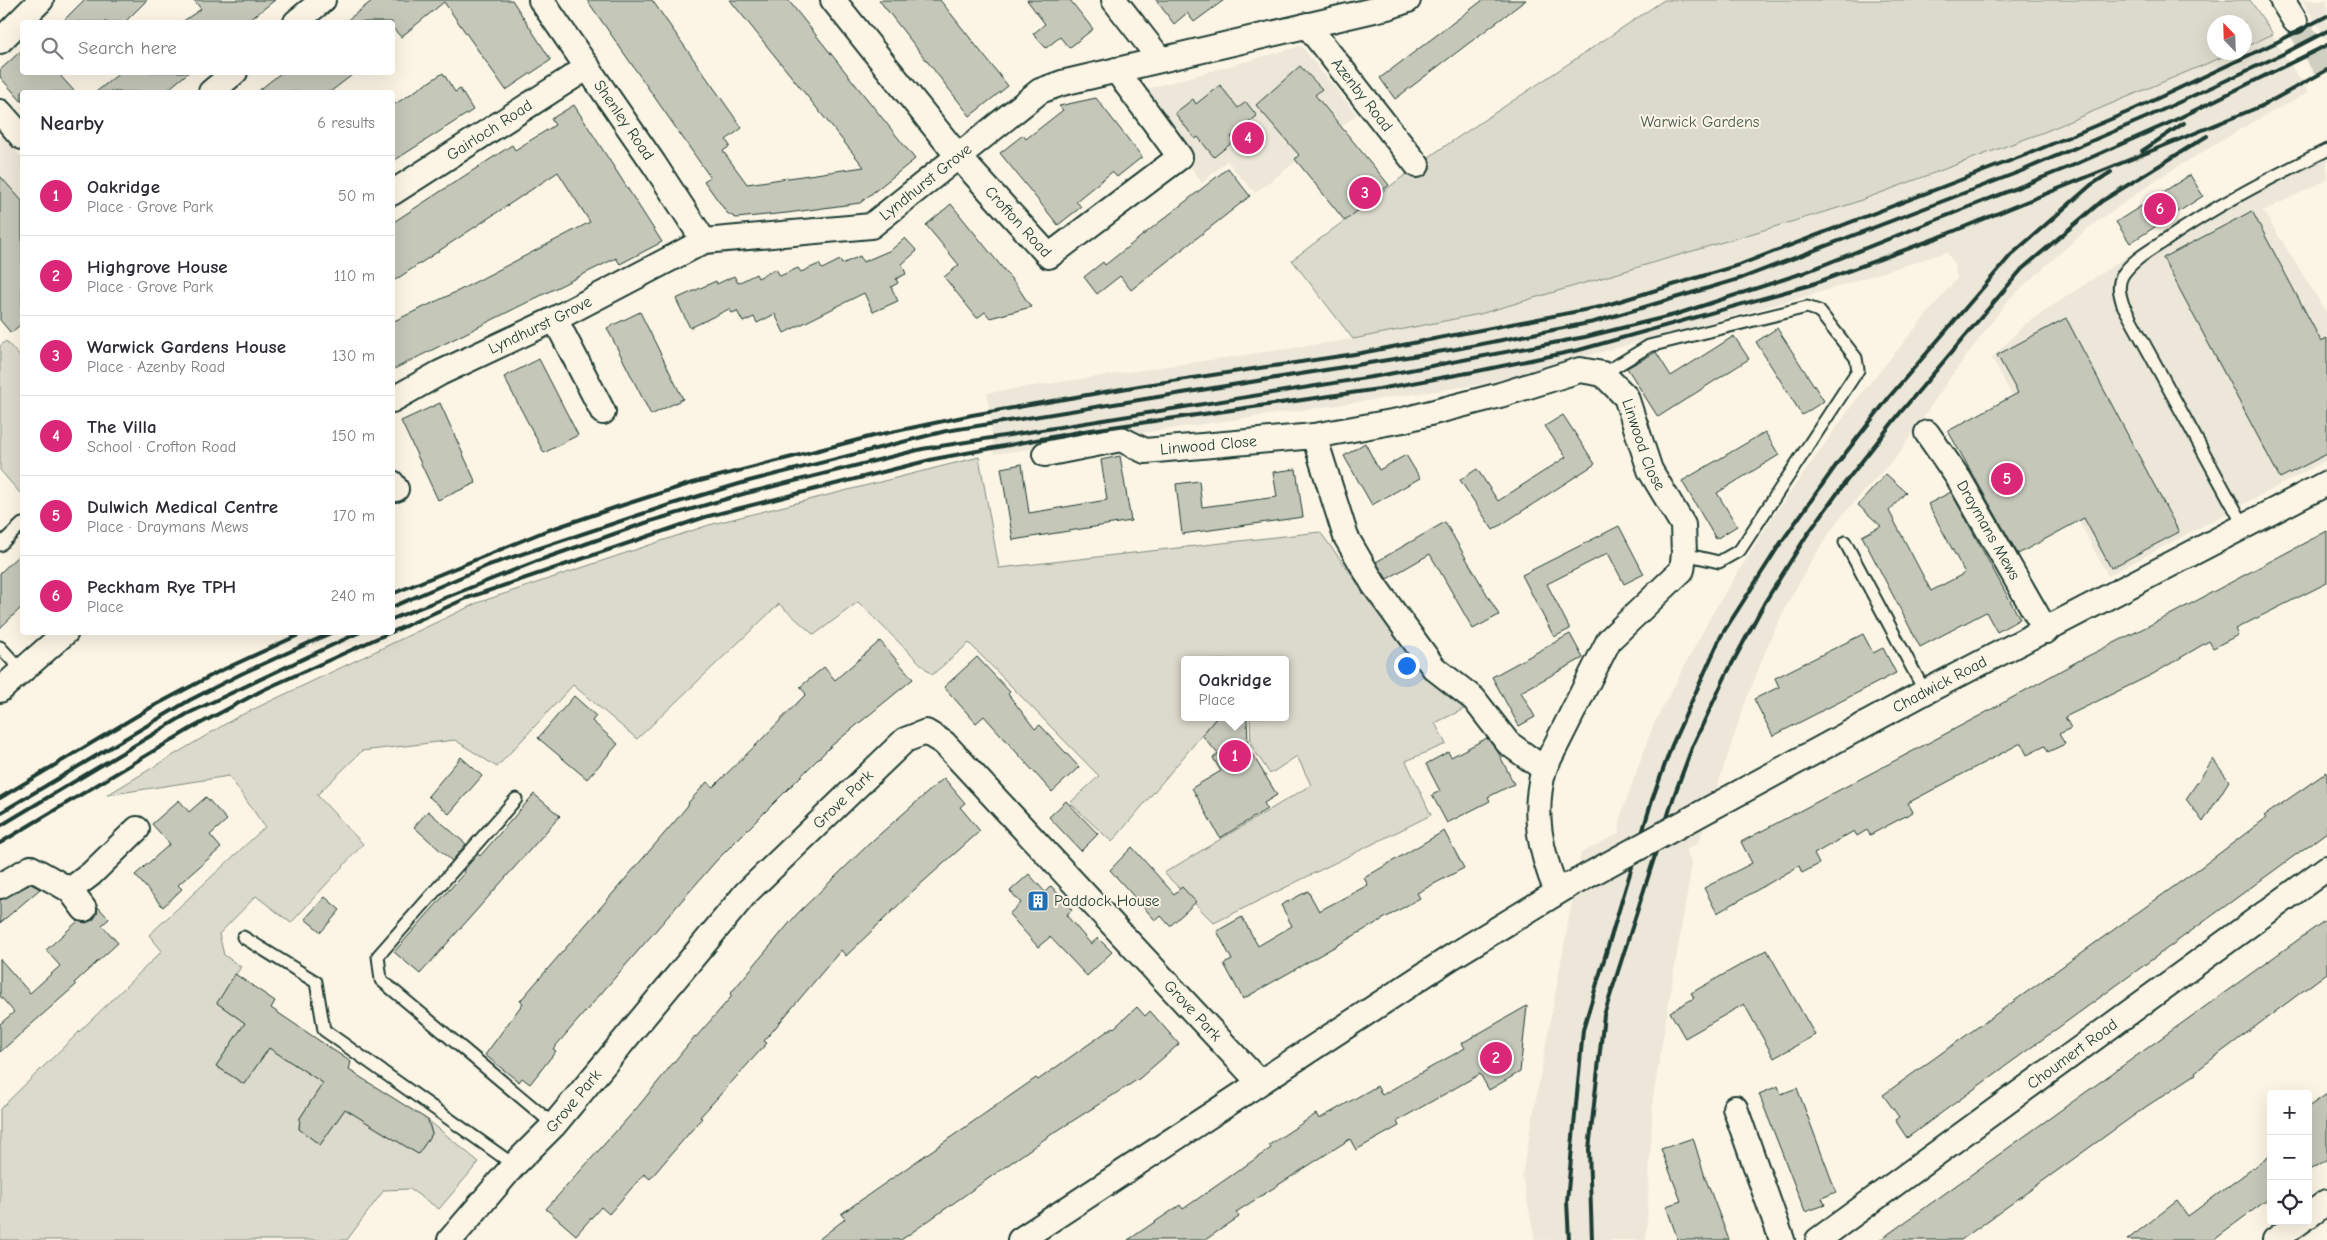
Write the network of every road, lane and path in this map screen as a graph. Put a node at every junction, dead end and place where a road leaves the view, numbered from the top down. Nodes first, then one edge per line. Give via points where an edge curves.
1 (41, 0) edge
2 (323, 0) edge
3 (541, 0) edge
4 (833, 0) edge
5 (1114, 0) edge
6 (1408, 0) edge
7 (2282, 0) edge
8 (21, 20) edge
9 (298, 20) edge
10 (20, 21) edge
11 (2295, 21) tunnel mouth
12 (1307, 25) junction
13 (0, 41) edge
14 (1160, 59) junction
15 (588, 67) junction
16 (1116, 70) junction
17 (231, 75) edge
18 (212, 90) edge
19 (0, 112) edge
20 (20, 135) edge
21 (2327, 150) edge
22 (957, 155) junction
23 (1417, 165) dead end
24 (395, 191) edge
25 (704, 241) junction
26 (555, 319) junction
27 (1603, 374) junction
28 (395, 398) edge
29 (603, 412) dead end
30 (1927, 433) dead end
31 (1314, 436) junction
32 (1045, 454) dead end
33 (2327, 483) edge
34 (20, 526) edge
35 (2244, 526) junction
36 (1845, 542) dead end
37 (0, 545) edge
38 (1684, 554) junction
39 (2046, 631) junction
40 (63, 635) edge
41 (0, 647) edge
42 (22, 671) junction
43 (0, 690) edge
44 (1926, 692) junction
45 (1544, 769) junction
46 (516, 799) dead end
47 (137, 830) dead end
48 (2327, 868) edge
49 (0, 886) edge
50 (1566, 887) junction
51 (70, 890) junction
52 (84, 909) dead end
53 (243, 937) dead end
54 (1258, 1082) junction
55 (1735, 1108) dead end
56 (554, 1125) junction
57 (514, 1165) junction
58 (2327, 1202) edge
59 (2312, 1213) edge
60 (2296, 1225) edge
61 (450, 1240) edge
62 (1020, 1240) edge
63 (1782, 1240) edge
64 (1818, 1240) edge
65 (2275, 1240) edge

1 - 8 street
2 - 9 street
3 - 15 street, Shenley Road
4 - 22 street, Crofton Road
5 - 14 street
6 - 12 street, Lyndhurst Grove
7 - 11 street
10 - 13 street
12 - 14 street, Lyndhurst Grove
12 - 23 street, Azenby Road
14 - 16 street, Lyndhurst Grove
15 - 24 street, Gairloch Road
15 - 25 street, Shenley Road
16 - 22 street, Lyndhurst Grove via 1040,91
16 - 22 street, Crofton Road via 1180,157 1048,256
17 - 18 street
19 - 20 street
21 - 35 lane via 2234,197 2188,225 2130,266 2119,286 2123,305
22 - 25 street, Lyndhurst Grove via 871,226
25 - 26 street, Lyndhurst Grove
26 - 28 street, Lyndhurst Grove via 440,373
26 - 29 street
27 - 31 street, Linwood Close via 1580,370 1402,420
27 - 38 street, Linwood Close via 1626,397 1650,470 1683,525
27 - 38 lane via 1648,346 1806,307 1819,311 1856,358 1858,370 1740,550 1719,562
30 - 39 street, Draymans Mews via 1959,479
31 - 32 street, Linwood Close via 1145,451 1121,439
31 - 45 street via 1346,537 1374,585 1434,668 1474,699 1508,743
33 - 35 street, Chadwick Road
34 - 37 lane
35 - 39 street, Chadwick Road
36 - 44 lane
38 - 45 street, Linwood Close via 1682,570 1609,640
39 - 44 street, Chadwick Road
40 - 42 street
41 - 42 lane
42 - 43 street
44 - 50 street, Chadwick Road, bridge
45 - 50 street, Linwood Close via 1539,790 1540,845
46 - 56 lane via 378,956 381,980
47 - 51 street
48 - 64 street, Choumert Road
49 - 51 street via 31,868
50 - 54 street
51 - 52 street
53 - 57 lane via 316,982 324,1030
54 - 56 street, Grove Park via 944,743 926,732 905,740 746,894
54 - 62 street
55 - 63 street
56 - 57 street, Grove Park
57 - 61 street, Grove Park
58 - 59 street
60 - 65 street

